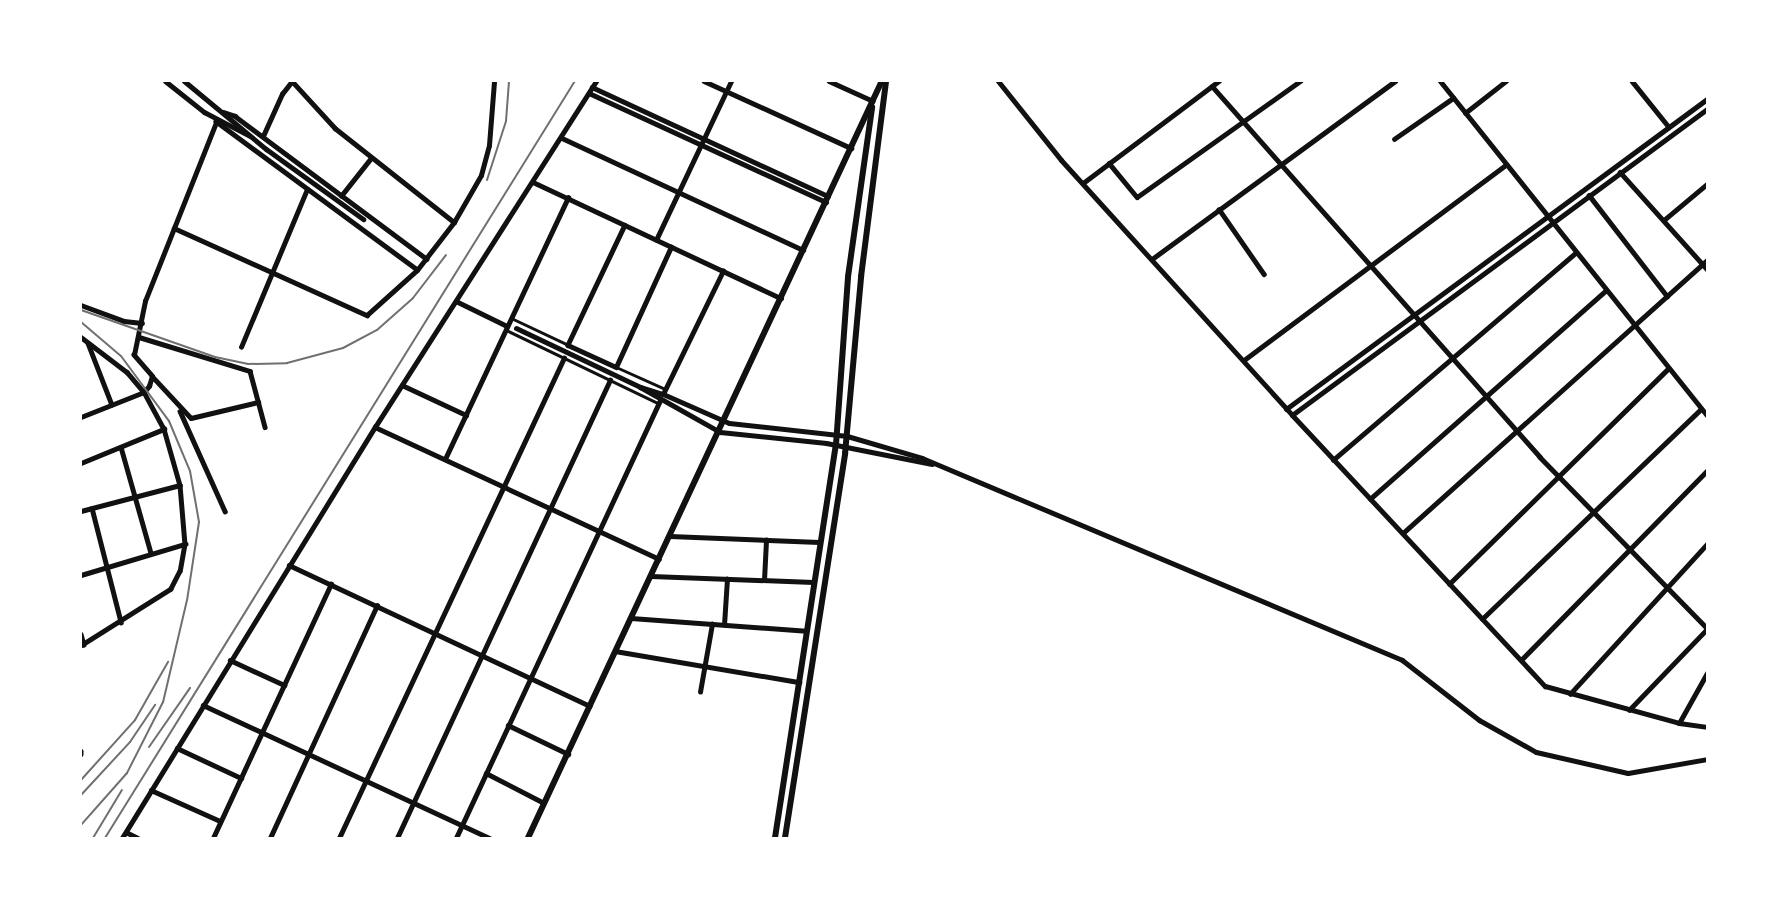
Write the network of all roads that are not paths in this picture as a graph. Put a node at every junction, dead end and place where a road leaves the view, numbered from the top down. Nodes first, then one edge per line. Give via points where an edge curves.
1 (165, 81) edge
2 (184, 81) edge
3 (292, 81) edge
4 (494, 81) edge
5 (596, 81) edge
6 (704, 81) edge
7 (731, 81) edge
8 (829, 81) edge
9 (884, 81) edge
10 (998, 81) edge
11 (1219, 81) edge
12 (1300, 81) edge
13 (1395, 81) edge
14 (1440, 81) edge
15 (1506, 81) edge
16 (1632, 81) edge
17 (1212, 86) junction
18 (592, 87) junction
19 (726, 91) junction
20 (589, 93) junction
21 (1453, 98) junction
22 (1707, 99) edge
23 (873, 101) junction
24 (1707, 109) edge
25 (223, 112) junction
26 (1465, 113) junction
27 (216, 120) junction
28 (1244, 122) junction
29 (1669, 127) junction
30 (262, 136) junction
31 (250, 137) junction
32 (562, 138) junction
33 (704, 138) junction
34 (1394, 139) dead end
35 (701, 145) junction
36 (851, 148) junction
37 (371, 158) junction
38 (1109, 162) junction
39 (1280, 164) junction
40 (1506, 164) junction
41 (1620, 172) junction
42 (533, 182) junction
43 (1082, 183) junction
44 (1707, 184) edge
45 (307, 189) junction
46 (679, 193) junction
47 (1589, 195) junction
48 (341, 196) junction
49 (568, 198) junction
50 (827, 199) junction
51 (1219, 209) junction
52 (1547, 216) junction
53 (363, 219) dead end
54 (1664, 220) junction
55 (454, 222) junction
56 (1552, 223) junction
57 (625, 225) junction
58 (174, 228) junction
59 (656, 240) junction
60 (671, 247) junction
61 (803, 250) junction
62 (1575, 253) junction
63 (427, 259) junction
64 (1152, 259) junction
65 (1707, 260) edge
66 (1702, 264) junction
67 (1370, 265) junction
68 (1707, 269) edge
69 (417, 270) junction
70 (723, 271) junction
71 (273, 273) junction
72 (1264, 274) dead end
73 (1605, 291) junction
74 (1668, 296) junction
75 (781, 298) junction
76 (456, 301) junction
77 (81, 305) edge
78 (1412, 314) junction
79 (511, 318) junction
80 (1417, 321) junction
81 (142, 323) junction
82 (1634, 326) junction
83 (506, 328) junction
84 (516, 328) dead end
85 (81, 337) edge
86 (139, 337) junction
87 (88, 342) junction
88 (568, 345) junction
89 (241, 348) dead end
90 (564, 358) junction
91 (1452, 359) junction
92 (1244, 360) junction
93 (616, 366) junction
94 (1668, 369) junction
95 (152, 376) junction
96 (610, 380) junction
97 (402, 385) junction
98 (640, 387) junction
99 (144, 392) junction
100 (664, 392) junction
101 (1486, 398) junction
102 (258, 402) junction
103 (659, 402) junction
104 (112, 405) junction
105 (177, 405) junction
106 (1286, 409) junction
107 (1701, 409) junction
108 (466, 415) junction
109 (1292, 415) junction
110 (1707, 416) edge
111 (81, 417) edge
112 (724, 422) junction
113 (264, 427) dead end
114 (375, 427) junction
115 (164, 429) junction
116 (1516, 431) junction
117 (720, 432) junction
118 (837, 434) junction
119 (847, 436) junction
120 (836, 445) junction
121 (846, 446) junction
122 (121, 447) junction
123 (445, 460) junction
124 (1333, 460) junction
125 (81, 463) edge
126 (935, 464) junction
127 (1707, 471) edge
128 (1559, 476) junction
129 (180, 485) junction
130 (504, 487) junction
131 (134, 496) junction
132 (1370, 499) junction
133 (92, 508) junction
134 (550, 508) junction
135 (81, 511) edge
136 (225, 511) dead end
137 (1594, 512) junction
138 (599, 531) junction
139 (1402, 533) junction
140 (670, 536) junction
141 (766, 540) junction
142 (819, 542) junction
143 (185, 544) junction
144 (1707, 544) edge
145 (1629, 549) junction
146 (151, 553) junction
147 (659, 558) junction
148 (289, 565) junction
149 (109, 566) junction
150 (81, 575) edge
151 (651, 576) junction
152 (727, 578) junction
153 (764, 580) junction
154 (813, 582) junction
155 (331, 584) junction
156 (1449, 584) junction
157 (1667, 588) junction
158 (377, 605) junction
159 (631, 618) junction
160 (1482, 619) junction
161 (121, 622) junction
162 (712, 624) junction
163 (724, 625) junction
164 (1707, 629) edge
165 (806, 631) junction
166 (435, 632) junction
167 (81, 634) edge
168 (82, 645) edge
169 (615, 651) junction
170 (482, 654) junction
171 (230, 660) junction
172 (1521, 660) junction
173 (706, 665) junction
174 (1707, 673) edge
175 (530, 678) junction
176 (799, 682) junction
177 (284, 685) junction
178 (700, 692) dead end
179 (1570, 694) junction
180 (203, 705) junction
181 (590, 706) junction
182 (1629, 710) junction
183 (1679, 723) junction
184 (508, 725) junction
185 (1707, 727) edge
186 (262, 732) junction
187 (177, 748) junction
188 (308, 753) junction
189 (568, 754) junction
190 (1707, 759) edge
191 (486, 773) junction
192 (241, 778) junction
193 (366, 780) junction
194 (151, 790) junction
195 (413, 802) junction
196 (544, 803) junction
197 (220, 821) junction
198 (462, 825) junction
199 (126, 832) junction
200 (122, 838) edge
201 (138, 838) edge
202 (212, 838) edge
203 (270, 838) edge
204 (339, 838) edge
205 (397, 838) edge
206 (456, 838) edge
207 (490, 838) edge
208 (528, 838) edge
209 (775, 838) edge
210 (785, 838) edge

1 - 27 street
2 - 25 street
3 - 30 street via 282,94
3 - 37 street via 335,128
4 - 55 street via 484,164
5 - 18 street
6 - 19 street
7 - 19 street
8 - 23 street
9 - 23 main road
9 - 119 main road via 860,278
10 - 43 street
11 - 17 street
12 - 28 street
13 - 39 street
14 - 21 street
15 - 26 street
16 - 29 street
17 - 28 street
17 - 38 street
18 - 20 street
18 - 33 street
19 - 33 street
19 - 36 street
20 - 32 street
20 - 35 street
21 - 26 street
21 - 34 street
22 - 29 street
23 - 36 main road
23 - 118 main road via 848,277
24 - 41 street
25 - 30 street via 235,116
25 - 31 street
26 - 40 street
27 - 31 street
27 - 45 street
27 - 58 street
28 - 38 street via 1137,197
28 - 39 street
29 - 52 street
30 - 48 street
31 - 53 street
32 - 42 street
32 - 46 street
33 - 35 street
33 - 50 street
35 - 46 street
35 - 50 street
36 - 50 main road
37 - 48 street
37 - 55 street
38 - 43 street
39 - 51 street
39 - 67 street
40 - 52 street
40 - 67 street
41 - 47 street
41 - 54 street
42 - 49 street
42 - 76 street
43 - 64 street
44 - 54 street
45 - 69 street
45 - 71 street
46 - 59 street
46 - 61 street
47 - 56 street
47 - 74 street
48 - 63 street
49 - 57 street
49 - 79 street
50 - 61 main road
51 - 64 street
51 - 72 street
52 - 56 street
52 - 78 street
54 - 66 street
55 - 63 street
56 - 62 street
56 - 80 street
57 - 59 street
57 - 88 street
58 - 71 street
58 - 81 street via 143,307
59 - 60 street
60 - 70 street
60 - 93 street
61 - 75 main road
62 - 73 street
62 - 91 street
63 - 69 street
64 - 92 street
65 - 66 street
66 - 68 street
66 - 74 street
67 - 78 street
67 - 92 street
69 - 71 street via 367,315
70 - 75 street
70 - 100 street
71 - 89 street
73 - 82 street
73 - 101 street
74 - 82 street
75 - 112 main road
76 - 83 street
76 - 97 street
77 - 81 street via 124,321
78 - 80 street
78 - 106 street
79 - 83 street
79 - 88 street
80 - 91 street
80 - 109 street
81 - 86 street
82 - 94 street
82 - 116 street
83 - 90 street
83 - 108 street
84 - 98 street
85 - 87 street
86 - 95 street via 134,355
86 - 102 street via 250,371
87 - 99 street via 126,372
87 - 104 street
88 - 93 street
90 - 96 street
90 - 130 street
91 - 101 street
91 - 124 street
92 - 106 street
93 - 100 street
94 - 107 street
94 - 128 street
95 - 99 street
95 - 105 street
96 - 103 street
96 - 134 street
97 - 108 street
97 - 114 street
98 - 100 street
98 - 103 street
99 - 104 street
99 - 115 street
100 - 112 street
101 - 116 street
101 - 132 street
102 - 105 street via 191,418
102 - 113 street
103 - 117 street
103 - 138 street
104 - 111 street
105 - 136 street
106 - 109 street
107 - 110 street
107 - 137 street
108 - 123 street
109 - 124 street
112 - 117 main road
112 - 118 street
114 - 123 street
114 - 148 street
115 - 122 street
115 - 129 street
116 - 128 street
116 - 139 street
117 - 120 street
117 - 140 main road
118 - 119 street
118 - 120 main road
119 - 121 main road
119 - 126 street
120 - 121 street
120 - 142 main road
121 - 126 street
121 - 210 main road
122 - 125 street
122 - 131 street
123 - 130 street
124 - 132 street
126 - 190 street via 1402,660 1478,720 1536,752 1628,773
127 - 145 street
128 - 137 street
128 - 156 street
129 - 131 street
129 - 143 street
130 - 134 street
130 - 166 street
131 - 133 street
131 - 146 street
132 - 139 street
133 - 135 street
133 - 149 street
134 - 138 street
134 - 170 street
137 - 145 street
137 - 160 street
138 - 147 street
138 - 175 street
139 - 156 street
140 - 141 street
140 - 147 main road
141 - 142 street
141 - 153 street
142 - 154 main road
143 - 146 street
143 - 161 street via 180,571 170,589
144 - 157 street
145 - 157 street
145 - 172 street
146 - 149 street
147 - 151 main road
148 - 155 street
148 - 171 street
149 - 150 street
149 - 161 street
151 - 152 street
151 - 159 main road
152 - 153 street
152 - 163 street
153 - 154 street
154 - 165 main road
155 - 158 street
155 - 177 street
156 - 160 street
157 - 164 street
157 - 179 street
158 - 166 street
158 - 188 street
159 - 162 street
159 - 169 main road
160 - 172 street
161 - 168 street
162 - 163 street
162 - 173 street
163 - 165 street
164 - 182 street
165 - 176 main road
166 - 170 street
166 - 193 street
167 - 168 street
169 - 173 street
169 - 181 main road
170 - 175 street
170 - 195 street
171 - 177 street
171 - 180 street
172 - 179 street via 1545,686
173 - 176 street
173 - 178 street
174 - 183 street
175 - 181 street
175 - 184 street
176 - 209 main road
177 - 186 street
179 - 182 street
180 - 186 street
180 - 187 street
181 - 189 main road
182 - 183 street
183 - 185 street
184 - 189 street
184 - 191 street
186 - 188 street
186 - 192 street
187 - 192 street
187 - 194 street
188 - 193 street
188 - 203 street
189 - 196 main road
191 - 196 street
191 - 198 street
192 - 197 street
193 - 195 street
193 - 204 street
194 - 197 street
194 - 199 street
195 - 198 street
195 - 205 street
196 - 208 main road
197 - 202 street
198 - 206 street
198 - 207 street
199 - 200 street
199 - 201 street

